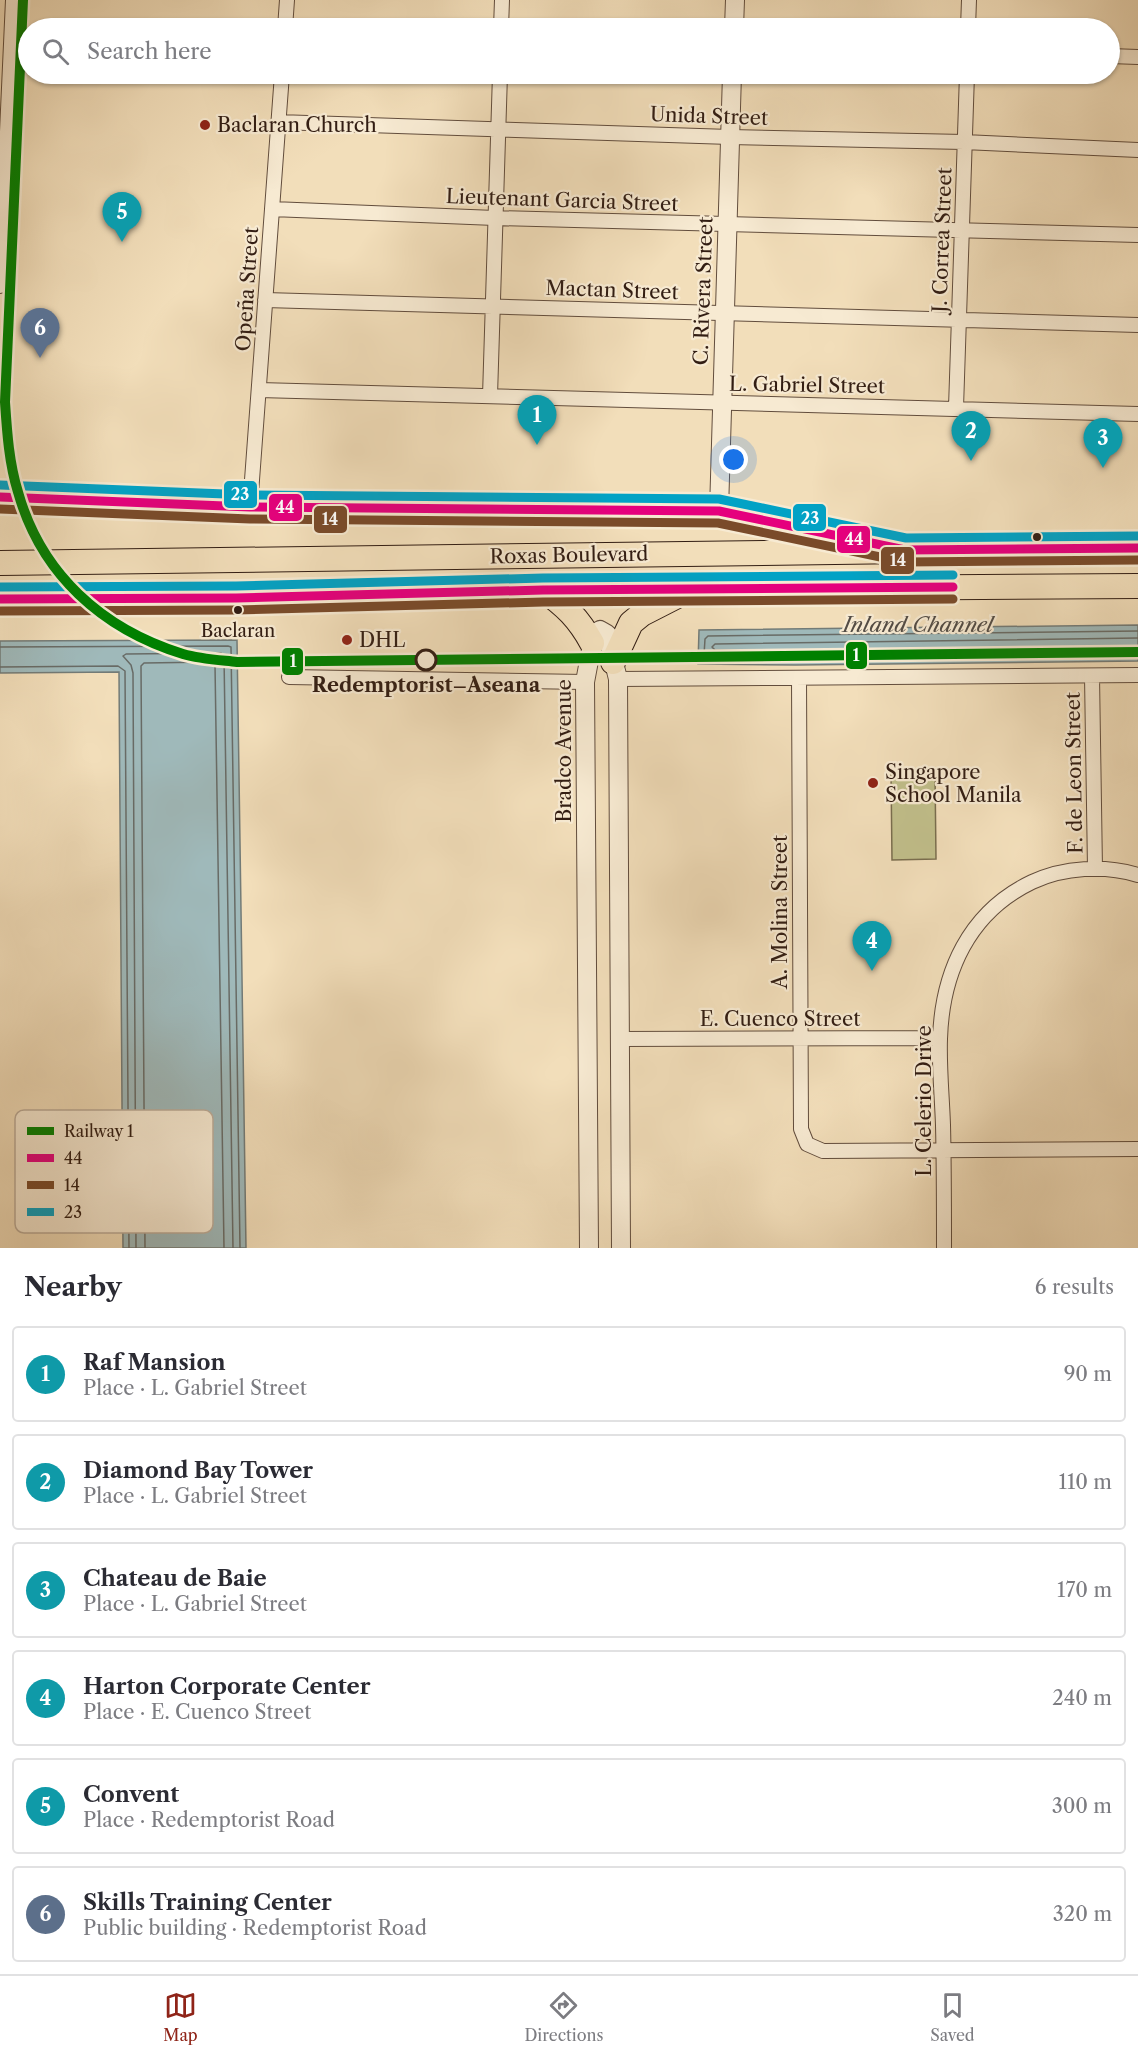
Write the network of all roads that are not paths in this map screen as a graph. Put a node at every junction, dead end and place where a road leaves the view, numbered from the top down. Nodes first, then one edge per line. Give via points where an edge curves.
1 (14, 0) edge
2 (287, 0) edge
3 (502, 0) edge
4 (735, 0) edge
5 (969, 0) edge
6 (286, 18) edge
7 (501, 18) edge
8 (734, 18) edge
9 (968, 18) edge
10 (1120, 56) edge
11 (1138, 57) edge
12 (281, 84) edge
13 (500, 84) edge
14 (732, 84) edge
15 (967, 84) edge
16 (278, 122) junction
17 (498, 130) junction
18 (730, 137) junction
19 (964, 142) junction
20 (1138, 150) edge
21 (272, 209) junction
22 (495, 218) junction
23 (728, 225) junction
24 (962, 232) junction
25 (1138, 235) edge
26 (0, 286) edge
27 (265, 300) junction
28 (492, 306) junction
29 (725, 313) junction
30 (959, 319) junction
31 (1138, 325) edge
32 (259, 390) junction
33 (490, 396) junction
34 (722, 402) junction
35 (956, 408) junction
36 (1138, 414) edge
37 (0, 497) edge
38 (250, 507) junction
39 (719, 511) junction
40 (1138, 548) edge
41 (905, 550) junction
42 (0, 563) edge
43 (1138, 586) edge
44 (692, 589) junction
45 (543, 590) junction
46 (0, 599) edge
47 (592, 642) junction
48 (616, 671) junction
49 (1138, 675) edge
50 (1092, 676) junction
51 (289, 677) dead end
52 (799, 678) junction
53 (585, 682) junction
54 (1095, 869) junction
55 (1138, 875) edge
56 (800, 1038) junction
57 (940, 1038) junction
58 (620, 1039) junction
59 (1138, 1149) edge
60 (943, 1151) junction
61 (589, 1208) junction
62 (620, 1224) junction
63 (589, 1248) edge
64 (603, 1248) edge
65 (611, 1248) edge
66 (621, 1248) edge
67 (944, 1248) edge

1 - 26 street
2 - 6 street
3 - 7 street
4 - 8 street
5 - 9 street
10 - 11 street
12 - 16 street, Opeña Street
13 - 17 street
14 - 18 street, C. Rivera Street
15 - 19 street, J. Correa Street
16 - 17 street, Unida Street
16 - 21 street, Opeña Street
17 - 18 street, Unida Street
17 - 22 street
18 - 19 street, Unida Street
18 - 23 street, C. Rivera Street
19 - 20 street, Unida Street
19 - 24 street, J. Correa Street
21 - 22 street, Lieutenant Garcia Street
21 - 27 street, Opeña Street
22 - 23 street, Lieutenant Garcia Street
22 - 28 street
23 - 24 street, Lieutenant Garcia Street
23 - 29 street, C. Rivera Street
24 - 25 street, Lieutenant Garcia Street
24 - 30 street, J. Correa Street
27 - 28 street, Mactan Street
27 - 32 street, Opeña Street
28 - 29 street, Mactan Street
28 - 33 street
29 - 30 street, Mactan Street
29 - 34 street, C. Rivera Street
30 - 31 street, Mactan Street
30 - 35 street, J. Correa Street
32 - 33 street, L. Gabriel Street
32 - 38 street, Opeña Street
33 - 34 street, L. Gabriel Street
34 - 35 street, L. Gabriel Street
34 - 39 street, C. Rivera Street
35 - 36 street, L. Gabriel Street
37 - 38 street
38 - 39 street
39 - 41 street
40 - 41 highway, Roxas Boulevard
41 - 42 highway, Roxas Boulevard
43 - 44 highway, Roxas Boulevard
44 - 45 highway, Roxas Boulevard
44 - 48 highway via 631,623
45 - 46 highway, Roxas Boulevard
45 - 47 highway via 564,604
47 - 48 street via 596,631 606,633
47 - 53 street, Bradco Avenue
48 - 52 street
48 - 58 street
49 - 50 street
50 - 52 street
50 - 54 street, F. de Leon Street
51 - 53 street
52 - 56 street, A. Molina Street
53 - 61 street, Bradco Avenue
54 - 55 street, L. Celerio Drive
54 - 57 street, L. Celerio Drive via 1044,876 1019,888 979,923 961,948 951,975
56 - 57 street, E. Cuenco Street
56 - 58 street, E. Cuenco Street
56 - 60 street, A. Molina Street via 801,1129 808,1144 823,1151
57 - 60 street, L. Celerio Drive
58 - 62 street
59 - 60 street
60 - 67 street, L. Celerio Drive
61 - 63 street, Bradco Avenue
61 - 64 street via 597,1222 597,1241
62 - 65 street via 617,1242
62 - 66 street

